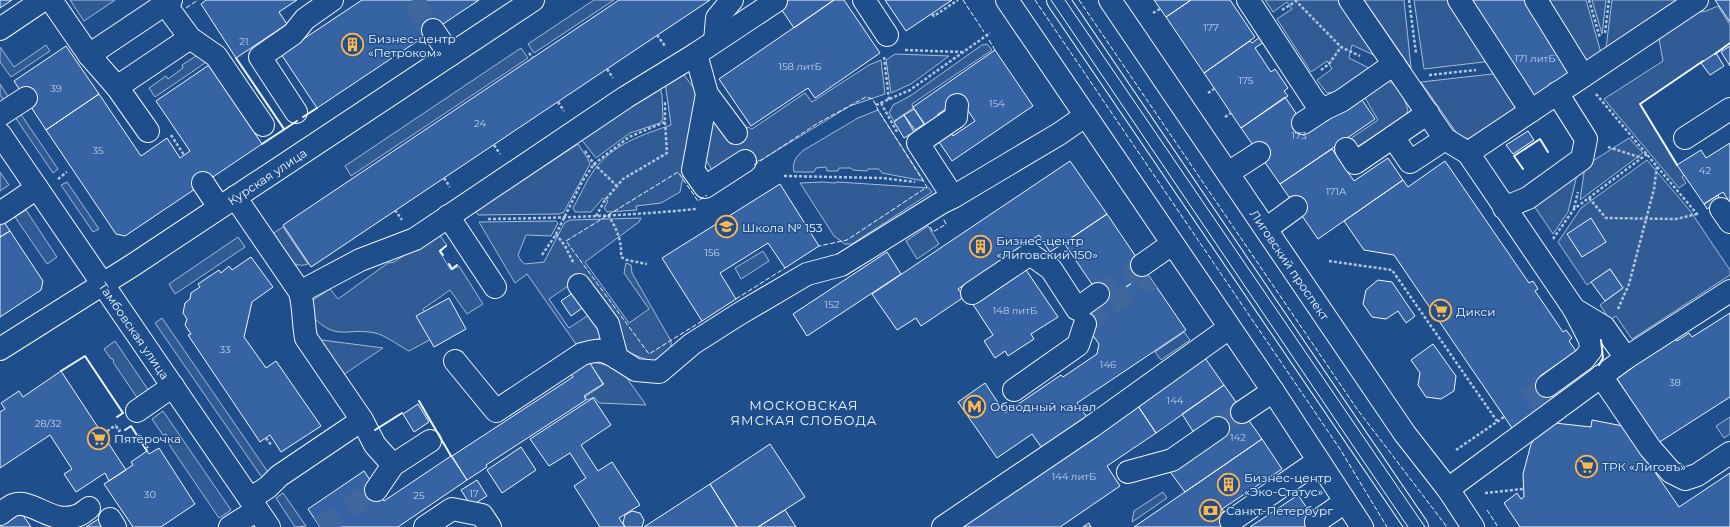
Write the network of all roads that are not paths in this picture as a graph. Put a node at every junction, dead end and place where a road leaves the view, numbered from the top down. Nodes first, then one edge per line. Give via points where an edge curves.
1 (43, 0) edge
2 (51, 0) edge
3 (332, 0) edge
4 (533, 0) edge
5 (732, 0) edge
6 (864, 0) edge
7 (1007, 0) edge
8 (1058, 0) edge
9 (1110, 0) edge
10 (1248, 0) edge
11 (1350, 0) edge
12 (1459, 0) edge
13 (1536, 0) edge
14 (1697, 0) edge
15 (776, 1) edge
16 (168, 2) edge
17 (0, 29) edge
18 (433, 30) tunnel mouth
19 (190, 38) junction
20 (715, 41) junction
21 (891, 47) road end
22 (696, 54) junction
23 (89, 55) junction
24 (450, 55) junction
25 (1391, 66) junction
26 (1583, 76) junction
27 (117, 87) junction
28 (1557, 93) junction
29 (707, 94) junction
30 (26, 98) dead end
31 (956, 105) dead end
32 (1730, 108) edge
33 (1324, 109) junction
34 (1531, 111) junction
35 (296, 112) dead end
36 (1428, 114) junction
37 (0, 115) edge
38 (1085, 116) junction
39 (1303, 123) dead end
40 (263, 125) dead end
41 (148, 131) dead end
42 (736, 133) dead end
43 (0, 134) edge
44 (1393, 137) junction
45 (1685, 138) dead end
46 (1445, 139) junction
47 (1259, 153) dead end
48 (1468, 153) junction
49 (745, 160) dead end
50 (1350, 161) dead end
51 (1228, 173) junction
52 (203, 183) dead end
53 (46, 184) junction
54 (948, 191) junction
55 (227, 202) junction
56 (1296, 207) dead end
57 (1504, 208) junction
58 (0, 213) edge
59 (450, 219) junction
60 (1266, 229) junction
61 (102, 284) junction
62 (579, 285) road end
63 (494, 287) dead end
64 (300, 292) junction
65 (1730, 292) edge
66 (972, 293) dead end
67 (1098, 294) tunnel mouth
68 (1574, 309) junction
69 (1085, 324) tunnel mouth
70 (1229, 328) junction
71 (0, 349) edge
72 (617, 358) junction
73 (1626, 358) junction
74 (455, 361) dead end
75 (1601, 376) junction
76 (173, 386) junction
77 (1547, 386) tunnel mouth
78 (1014, 390) dead end
79 (1272, 391) junction
80 (1242, 412) tunnel mouth
81 (129, 417) road end
82 (362, 420) junction
83 (1218, 428) tunnel mouth
84 (430, 441) dead end
85 (1730, 453) edge
86 (1318, 461) junction
87 (393, 465) junction
88 (1128, 472) dead end
89 (376, 490) tunnel mouth
90 (1448, 490) junction
91 (1345, 502) junction
92 (89, 508) dead end
93 (259, 512) edge
94 (0, 514) edge
95 (1231, 521) dead end
96 (1316, 522) dead end
97 (230, 527) edge
98 (425, 527) edge
99 (490, 527) edge
100 (943, 527) edge
101 (1362, 527) edge
102 (1417, 527) edge
103 (1473, 527) edge

1 - 17 main road
2 - 23 main road
3 - 35 main road via 305,19 294,34 260,56
4 - 24 main road, Курская улица
5 - 20 main road via 717,18
6 - 21 main road
7 - 38 main road
8 - 102 main road
9 - 51 main road, Лиговский проспект
10 - 33 main road via 1315,102
11 - 25 main road
12 - 34 main road
13 - 26 main road
14 - 26 main road via 1605,54
15 - 20 main road
16 - 19 main road
16 - 23 main road
18 - 24 main road
19 - 27 main road
19 - 40 main road via 216,56
20 - 22 main road
22 - 29 main road
22 - 59 main road via 572,133
23 - 27 main road
24 - 55 main road, Курская улица
25 - 33 main road via 1341,101
25 - 36 main road
26 - 28 main road
27 - 41 main road
28 - 34 main road
28 - 57 main road via 1586,139 1582,158 1528,198
29 - 42 main road
29 - 49 main road via 694,170 705,186
30 - 37 main road
31 - 54 main road via 956,117 918,143
32 - 45 main road
33 - 39 main road
34 - 48 main road
36 - 44 main road
36 - 46 main road
38 - 54 main road via 1059,134
38 - 70 main road via 1155,261
43 - 53 main road, Тамбовская улица
44 - 46 main road via 1410,162
44 - 50 main road
46 - 48 main road
47 - 51 main road
48 - 57 main road
51 - 60 main road, Лиговский проспект
52 - 55 main road
53 - 58 main road
53 - 61 main road, Тамбовская улица
54 - 72 main road via 941,203 841,264 807,274 752,306 692,344 659,372 636,370
55 - 61 main road, Курская улица
55 - 64 main road
56 - 60 main road
57 - 68 main road
59 - 63 main road via 460,251
59 - 64 main road via 415,239 360,260
60 - 90 main road, Лиговский проспект via 1405,434
61 - 71 main road, Курская улица
61 - 76 main road, Тамбовская улица
62 - 72 main road via 608,324
64 - 82 main road via 304,305 303,324 306,338
65 - 73 main road
66 - 67 main road via 1030,254 1050,269 1077,309
68 - 73 main road via 1604,327
68 - 77 main road via 1590,340 1591,350 1584,359
69 - 78 main road via 1078,345
70 - 79 main road
70 - 100 main road via 1091,427
72 - 74 main road via 605,351 594,350 582,354 496,411
73 - 75 main road
75 - 85 main road via 1650,448 1671,472 1685,479 1697,476
75 - 90 main road
76 - 81 main road
76 - 93 main road, Тамбовская улица
79 - 80 main road
79 - 86 main road
82 - 87 main road via 375,445
82 - 93 main road via 279,476 268,487
83 - 88 main road via 1172,460
84 - 87 main road
86 - 91 main road
86 - 95 main road
87 - 89 main road
90 - 103 main road, Лиговский проспект
91 - 96 main road
91 - 101 main road
92 - 94 main road via 76,516 62,519 49,516 25,504 13,505
93 - 97 main road
98 - 99 main road via 452,509 482,515

